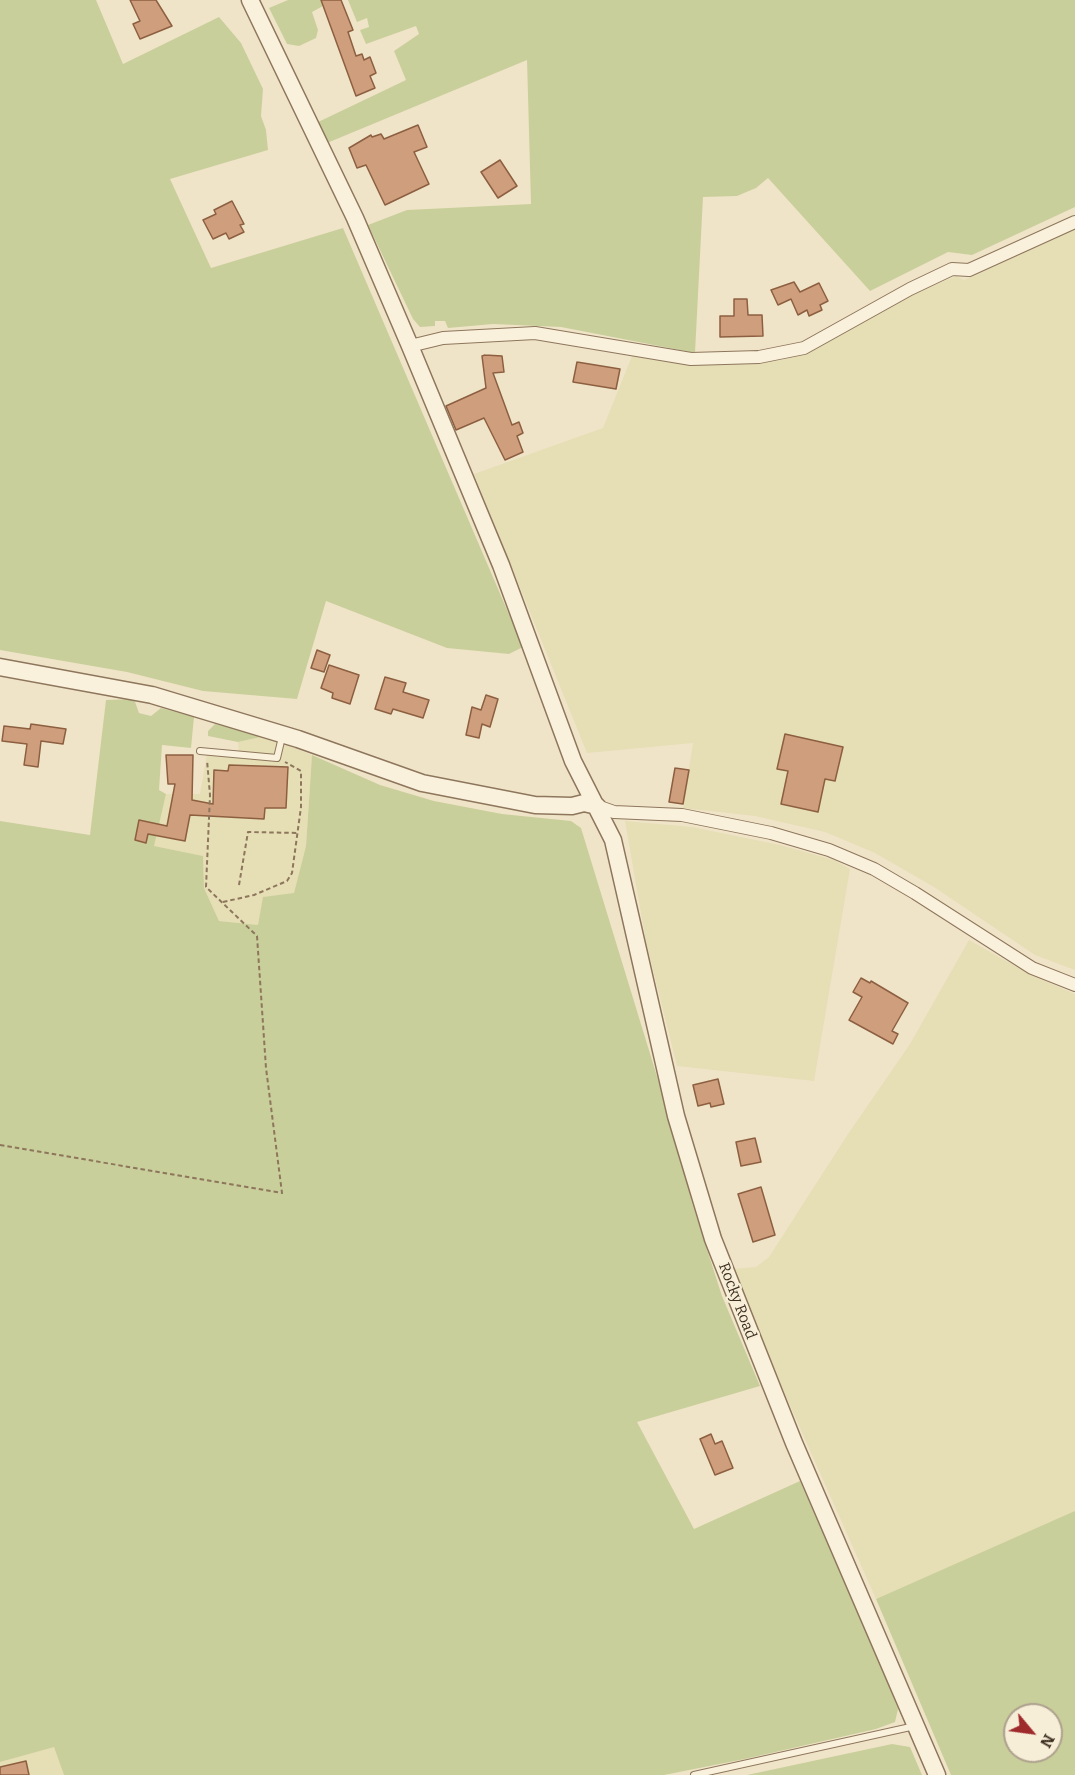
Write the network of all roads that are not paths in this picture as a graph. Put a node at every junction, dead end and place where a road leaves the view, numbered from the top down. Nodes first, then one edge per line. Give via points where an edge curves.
1 (250, 0) edge
2 (1075, 222) edge
3 (410, 346) junction
4 (0, 667) edge
5 (283, 735) junction
6 (203, 751) road end
7 (597, 806) junction
8 (1075, 985) edge
9 (916, 1726) junction
10 (694, 1775) edge
11 (937, 1775) edge

1 - 3 street, Rocky Road via 355,219
2 - 3 street via 969,270 952,269 804,348 759,357 691,359 535,333 443,338
3 - 7 street, Rocky Road via 501,565 573,761
4 - 5 street via 152,695
5 - 6 lane via 277,758
5 - 7 street via 422,783 535,805
7 - 8 street via 614,812 692,817 829,850 874,869 1032,968
7 - 9 street, Rocky Road via 613,840 626,888 676,1116 713,1239 794,1443
9 - 10 lane
9 - 11 street, Rocky Road

